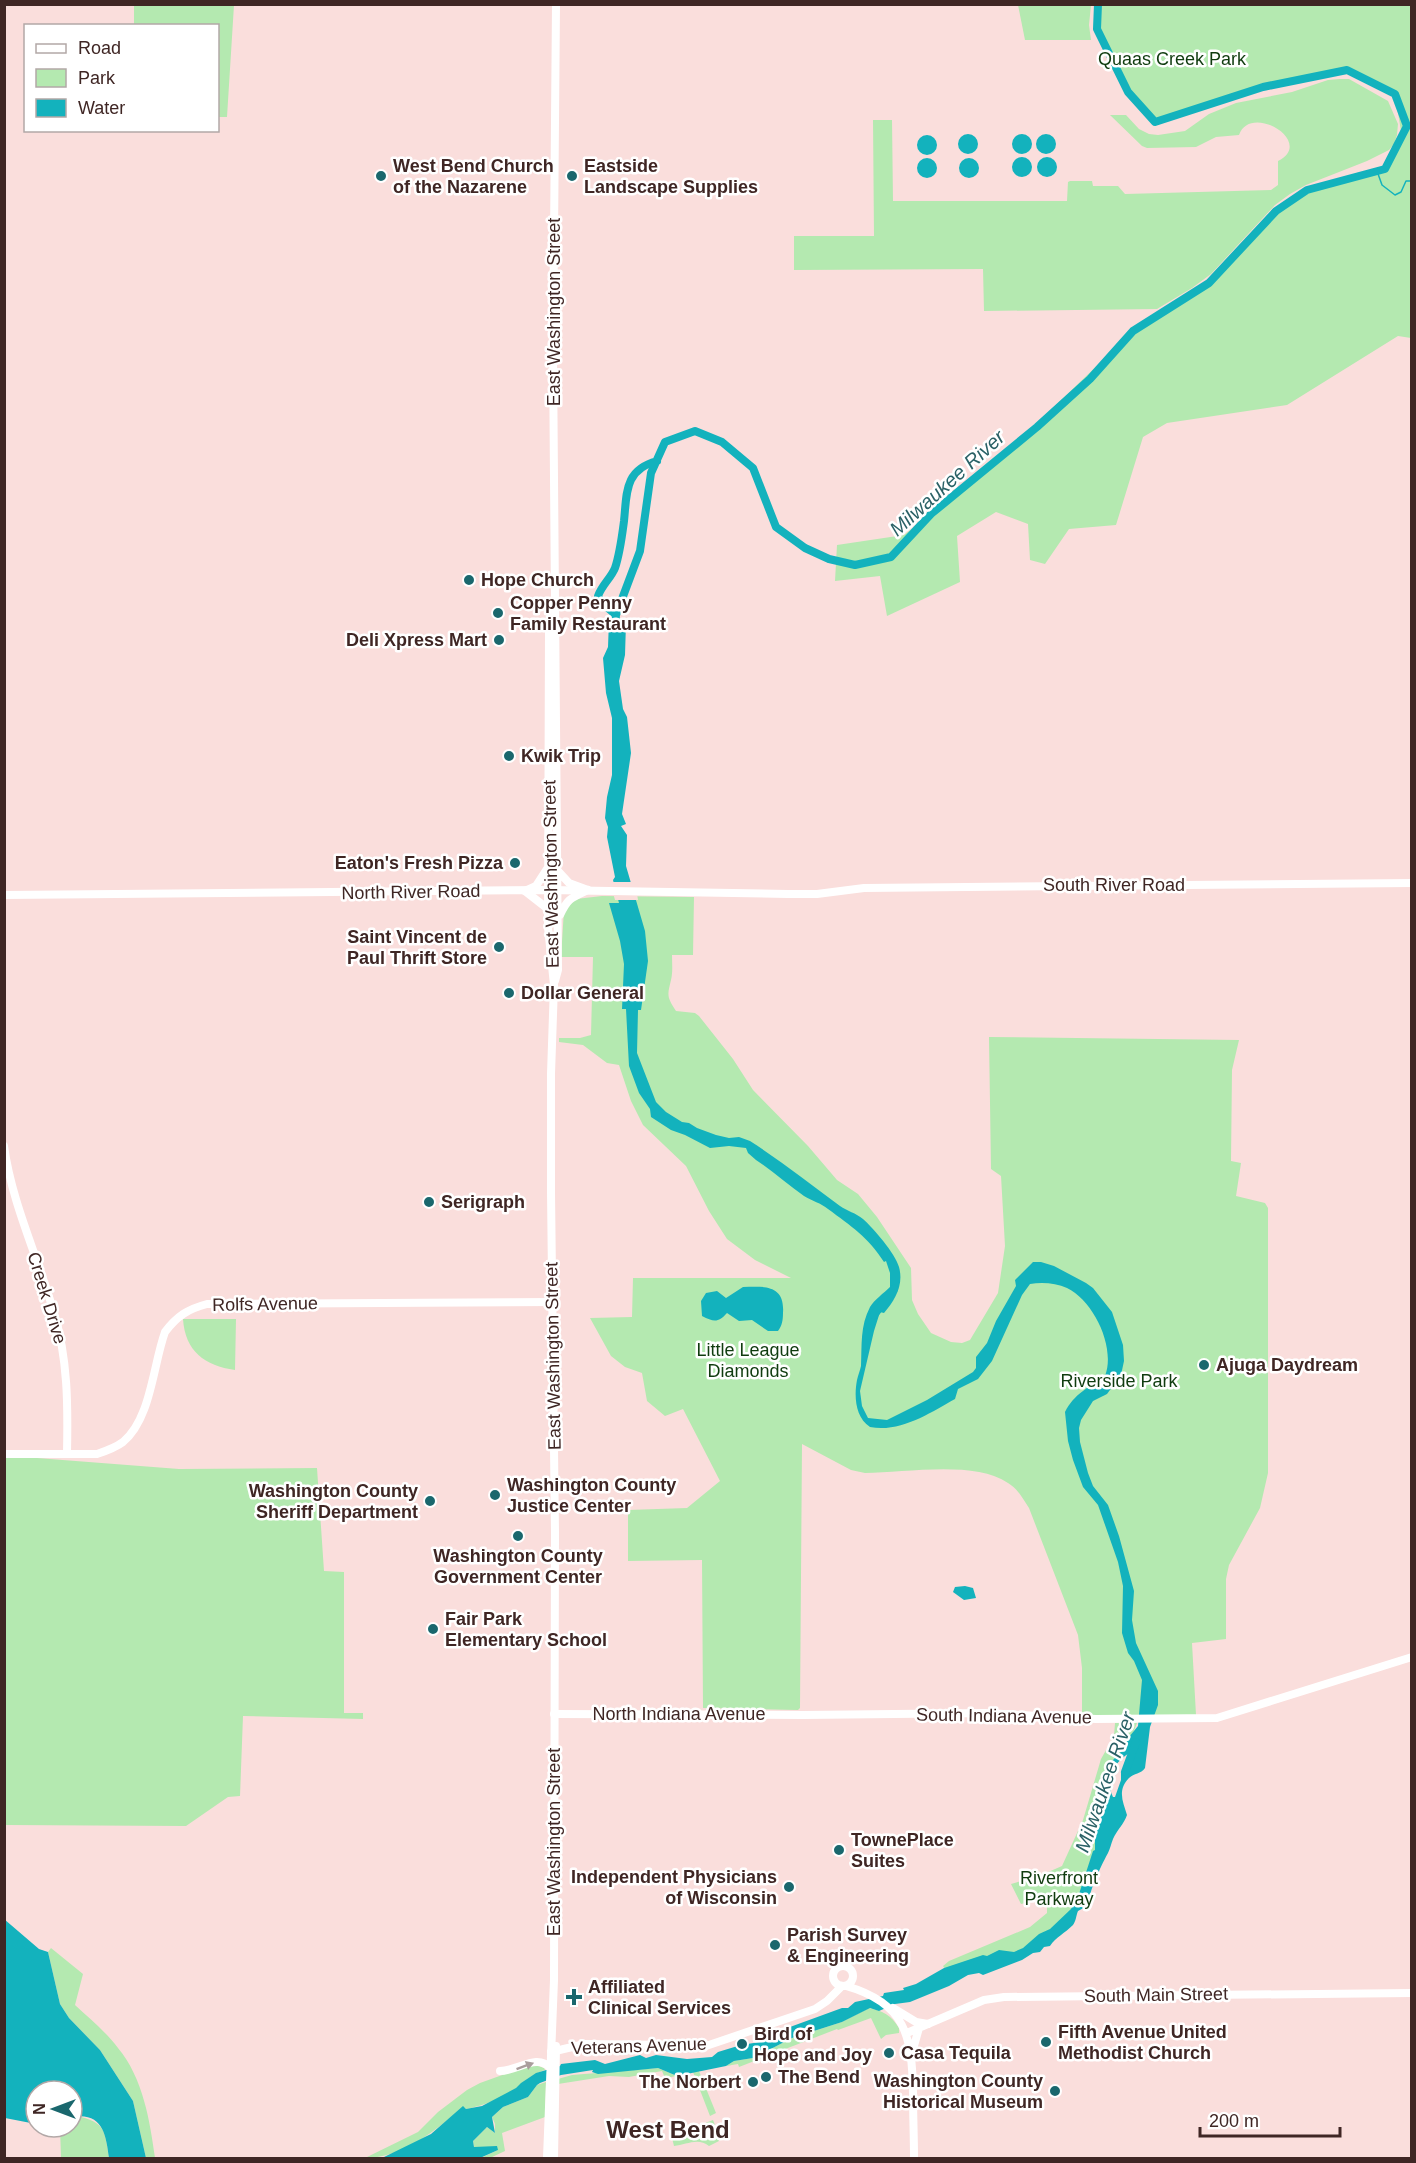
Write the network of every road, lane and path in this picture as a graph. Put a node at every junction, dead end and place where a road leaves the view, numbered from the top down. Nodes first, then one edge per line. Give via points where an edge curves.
1 (556, 4) edge
2 (554, 619) junction
3 (548, 866) junction
4 (558, 871) junction
5 (1412, 883) edge
6 (548, 890) junction
7 (558, 890) junction
8 (588, 890) junction
9 (525, 891) junction
10 (817, 894) joint
11 (4, 895) edge
12 (548, 909) junction
13 (558, 918) junction
14 (554, 985) junction
15 (4, 1146) edge
16 (553, 1302) junction
17 (4, 1454) edge
18 (67, 1454) junction
19 (1412, 1658) edge
20 (554, 1714) junction
21 (803, 1715) joint
22 (852, 1973) junction
23 (833, 1976) junction
24 (844, 1986) junction
25 (1412, 1993) edge
26 (869, 1995) junction
27 (827, 2001) junction
28 (888, 2007) junction
29 (928, 2024) junction
30 (919, 2028) junction
31 (907, 2032) junction
32 (553, 2051) junction
33 (912, 2053) junction
34 (551, 2066) junction
35 (500, 2071) dead end
36 (552, 2095) junction
37 (547, 2158) edge
38 (554, 2158) edge
39 (914, 2158) edge

1 - 2 main road, East Washington Street
2 - 3 main road, East Washington Street via 549,632
2 - 4 main road, East Washington Street
3 - 6 main road, East Washington Street
3 - 9 main road via 539,883
4 - 7 main road, East Washington Street
4 - 8 main road via 569,883
5 - 10 street, South River Road via 864,888
6 - 7 street, North River Road
6 - 9 street, North River Road
6 - 12 main road, East Washington Street
7 - 8 street, North River Road
7 - 13 main road, East Washington Street
8 - 10 street, North River Road
8 - 13 main road via 569,898
9 - 11 street, North River Road
9 - 12 main road
12 - 14 main road, East Washington Street
13 - 14 main road, East Washington Street via 558,970
14 - 16 main road, East Washington Street
15 - 18 street, Creek Drive via 15,1198 60,1335 67,1384
16 - 18 street, Rolfs Avenue via 207,1304 193,1308 165,1332 144,1410 124,1441 97,1454
16 - 20 main road, East Washington Street
17 - 18 street, Rolfs Avenue
19 - 21 street, South Indiana Avenue via 1225,1716 1133,1719 985,1713
20 - 21 street, North Indiana Avenue
20 - 32 main road, East Washington Street
22 - 23 street via 841,1967
22 - 24 street via 850,1982
22 - 26 street
23 - 24 street via 836,1984
23 - 27 street
24 - 26 street
24 - 27 street, Veterans Avenue
25 - 29 street, South Main Street via 1004,1997 984,2000
26 - 28 street
27 - 32 street, Veterans Avenue via 815,2009 703,2047 585,2044
28 - 29 street
28 - 31 street
29 - 30 street, South Main Street
30 - 31 street, South Main Street
30 - 33 street
31 - 33 street
32 - 34 main road, East Washington Street
33 - 39 street
35 -> 34 main road via 537,2061
34 - 36 main road, East Washington Street
36 - 37 main road
36 - 38 main road

